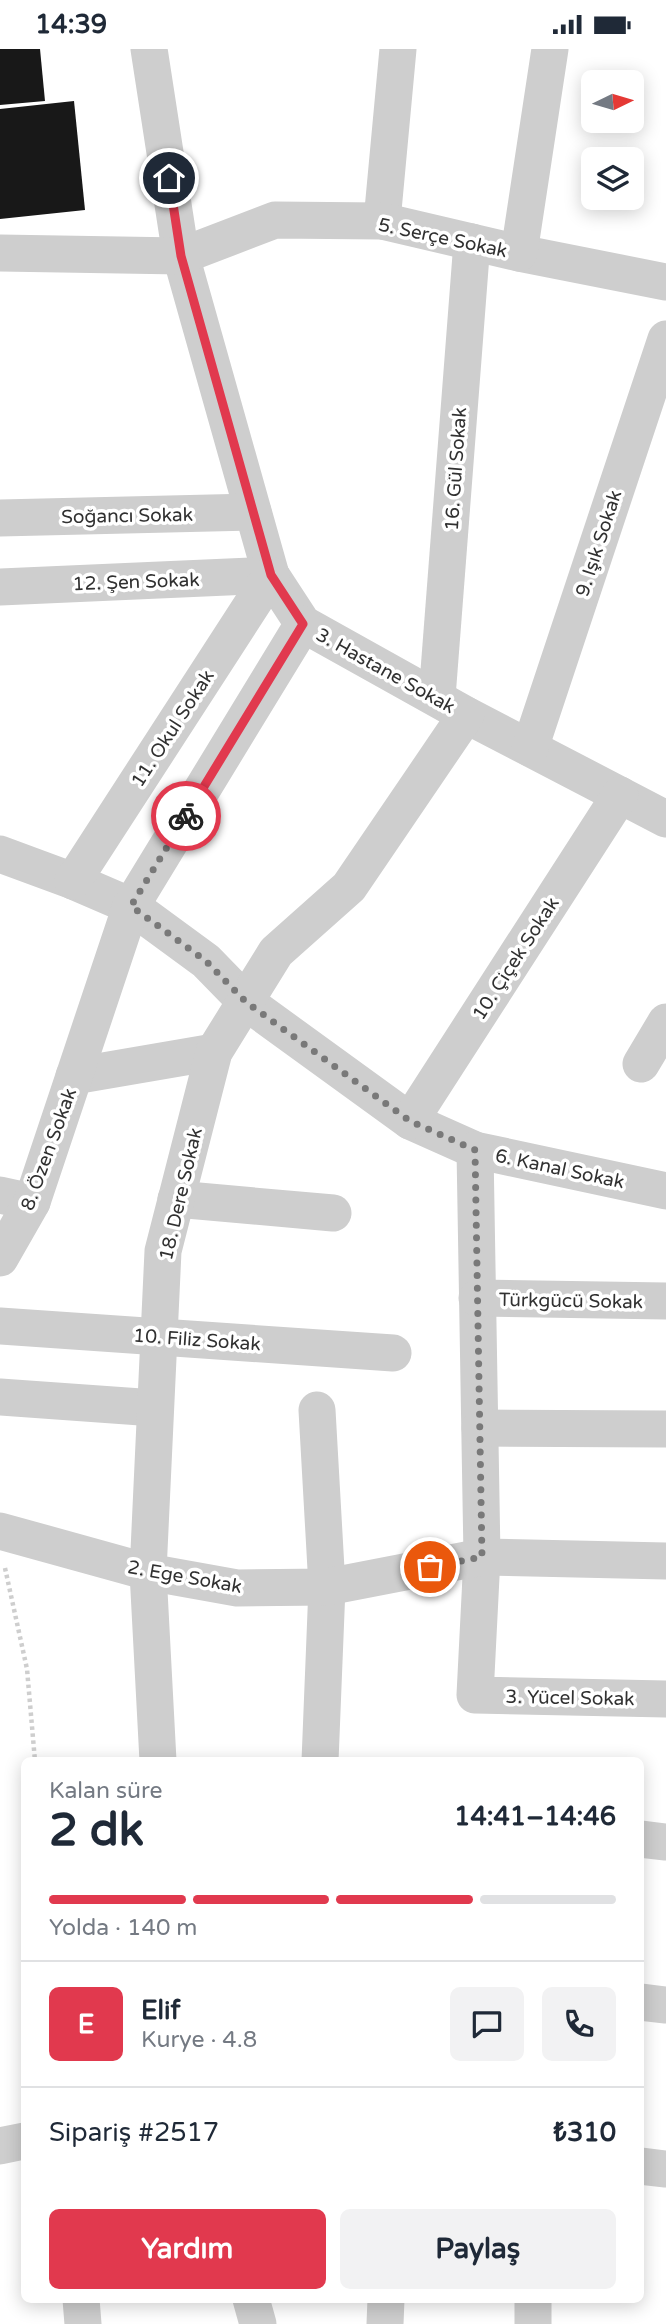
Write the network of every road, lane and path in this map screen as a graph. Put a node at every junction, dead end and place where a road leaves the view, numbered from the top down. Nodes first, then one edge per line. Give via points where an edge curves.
1 (149, 49) edge
2 (398, 49) edge
3 (550, 49) edge
4 (382, 221) junction
5 (472, 242) junction
6 (0, 253) edge
7 (519, 253) junction
8 (181, 256) junction
9 (666, 282) edge
10 (666, 339) edge
11 (253, 512) junction
12 (0, 518) edge
13 (271, 575) junction
14 (0, 587) edge
15 (303, 624) junction
16 (452, 706) junction
17 (530, 748) junction
18 (620, 795) junction
19 (666, 818) edge
20 (0, 854) edge
21 (73, 881) junction
22 (131, 906) junction
23 (246, 1002) junction
24 (666, 1022) edge
25 (214, 1052) junction
26 (641, 1064) dead end
27 (74, 1076) junction
28 (410, 1121) junction
29 (475, 1150) junction
30 (666, 1191) edge
31 (16, 1199) edge
32 (176, 1199) junction
33 (333, 1213) dead end
34 (0, 1258) edge
35 (477, 1298) junction
36 (666, 1301) edge
37 (0, 1326) edge
38 (159, 1335) junction
39 (393, 1353) dead end
40 (0, 1397) edge
41 (155, 1408) junction
42 (317, 1410) dead end
43 (481, 1428) junction
44 (666, 1429) edge
45 (1, 1546) edge
46 (482, 1557) junction
47 (666, 1560) edge
48 (148, 1572) junction
49 (327, 1587) junction
50 (666, 1699) edge
51 (35, 1757) edge
52 (158, 1757) edge
53 (320, 1757) edge
54 (644, 1839) edge
55 (666, 1842) edge
56 (644, 2002) edge
57 (666, 2005) edge
58 (21, 2142) edge
59 (0, 2146) edge
60 (644, 2166) edge
61 (666, 2169) edge
62 (81, 2303) edge
63 (252, 2303) edge
64 (386, 2303) edge
65 (533, 2303) edge
66 (83, 2324) edge
67 (258, 2324) edge
68 (385, 2324) edge
69 (533, 2324) edge

1 - 8 street, 3. Hastane Sokak
2 - 4 street
3 - 7 street
4 - 5 street, 5. Serçe Sokak
4 - 8 street, 5. Serçe Sokak via 275,220
5 - 7 street, 5. Serçe Sokak
5 - 16 street, 16. Gül Sokak
6 - 8 street
7 - 9 street, 5. Serçe Sokak
8 - 11 street, 3. Hastane Sokak
10 - 17 street, 9. Işık Sokak
11 - 12 street, Soğancı Sokak
11 - 13 street, 3. Hastane Sokak
13 - 14 street, 12. Şen Sokak
13 - 15 street, 3. Hastane Sokak
13 - 21 street, 11. Okul Sokak
15 - 16 street, 3. Hastane Sokak
15 - 22 street
16 - 17 street, 3. Hastane Sokak
16 - 23 street, 18. Dere Sokak via 349,887 276,952
17 - 18 street, 3. Hastane Sokak
18 - 19 street, 3. Hastane Sokak
18 - 28 street, 10. Çiçek Sokak
20 - 21 street, 6. Kanal Sokak
21 - 22 street, 6. Kanal Sokak
22 - 23 street, 6. Kanal Sokak via 206,961
22 - 27 street, 8. Özen Sokak
23 - 25 street, 18. Dere Sokak
23 - 28 street, 6. Kanal Sokak
24 - 26 street
25 - 27 street, 8. Özen Sokak
25 - 32 street, 18. Dere Sokak
27 - 31 street, 8. Özen Sokak
28 - 29 street, 6. Kanal Sokak
29 - 30 street, 6. Kanal Sokak
29 - 35 street
31 - 34 street, 8. Özen Sokak
32 - 33 street
32 - 38 street, 18. Dere Sokak via 163,1251
35 - 36 street, Türkgücü Sokak
35 - 43 street
37 - 38 street, 10. Filiz Sokak
38 - 39 street, 10. Filiz Sokak
38 - 41 street, 18. Dere Sokak
40 - 41 street
41 - 48 street, 18. Dere Sokak
42 - 49 street
43 - 44 street
43 - 46 street
45 - 48 street, 2. Ege Sokak
45 - 51 path via 27,1669
46 - 47 street, 2. Ege Sokak
46 - 49 street, 2. Ege Sokak
46 - 50 street, 3. Yücel Sokak via 475,1695
48 - 49 street, 2. Ege Sokak via 237,1588
48 - 52 street, 18. Dere Sokak
49 - 53 street
54 - 55 street
56 - 57 street
58 - 59 street
60 - 61 street
62 - 66 street
63 - 67 street
64 - 68 street
65 - 69 street

